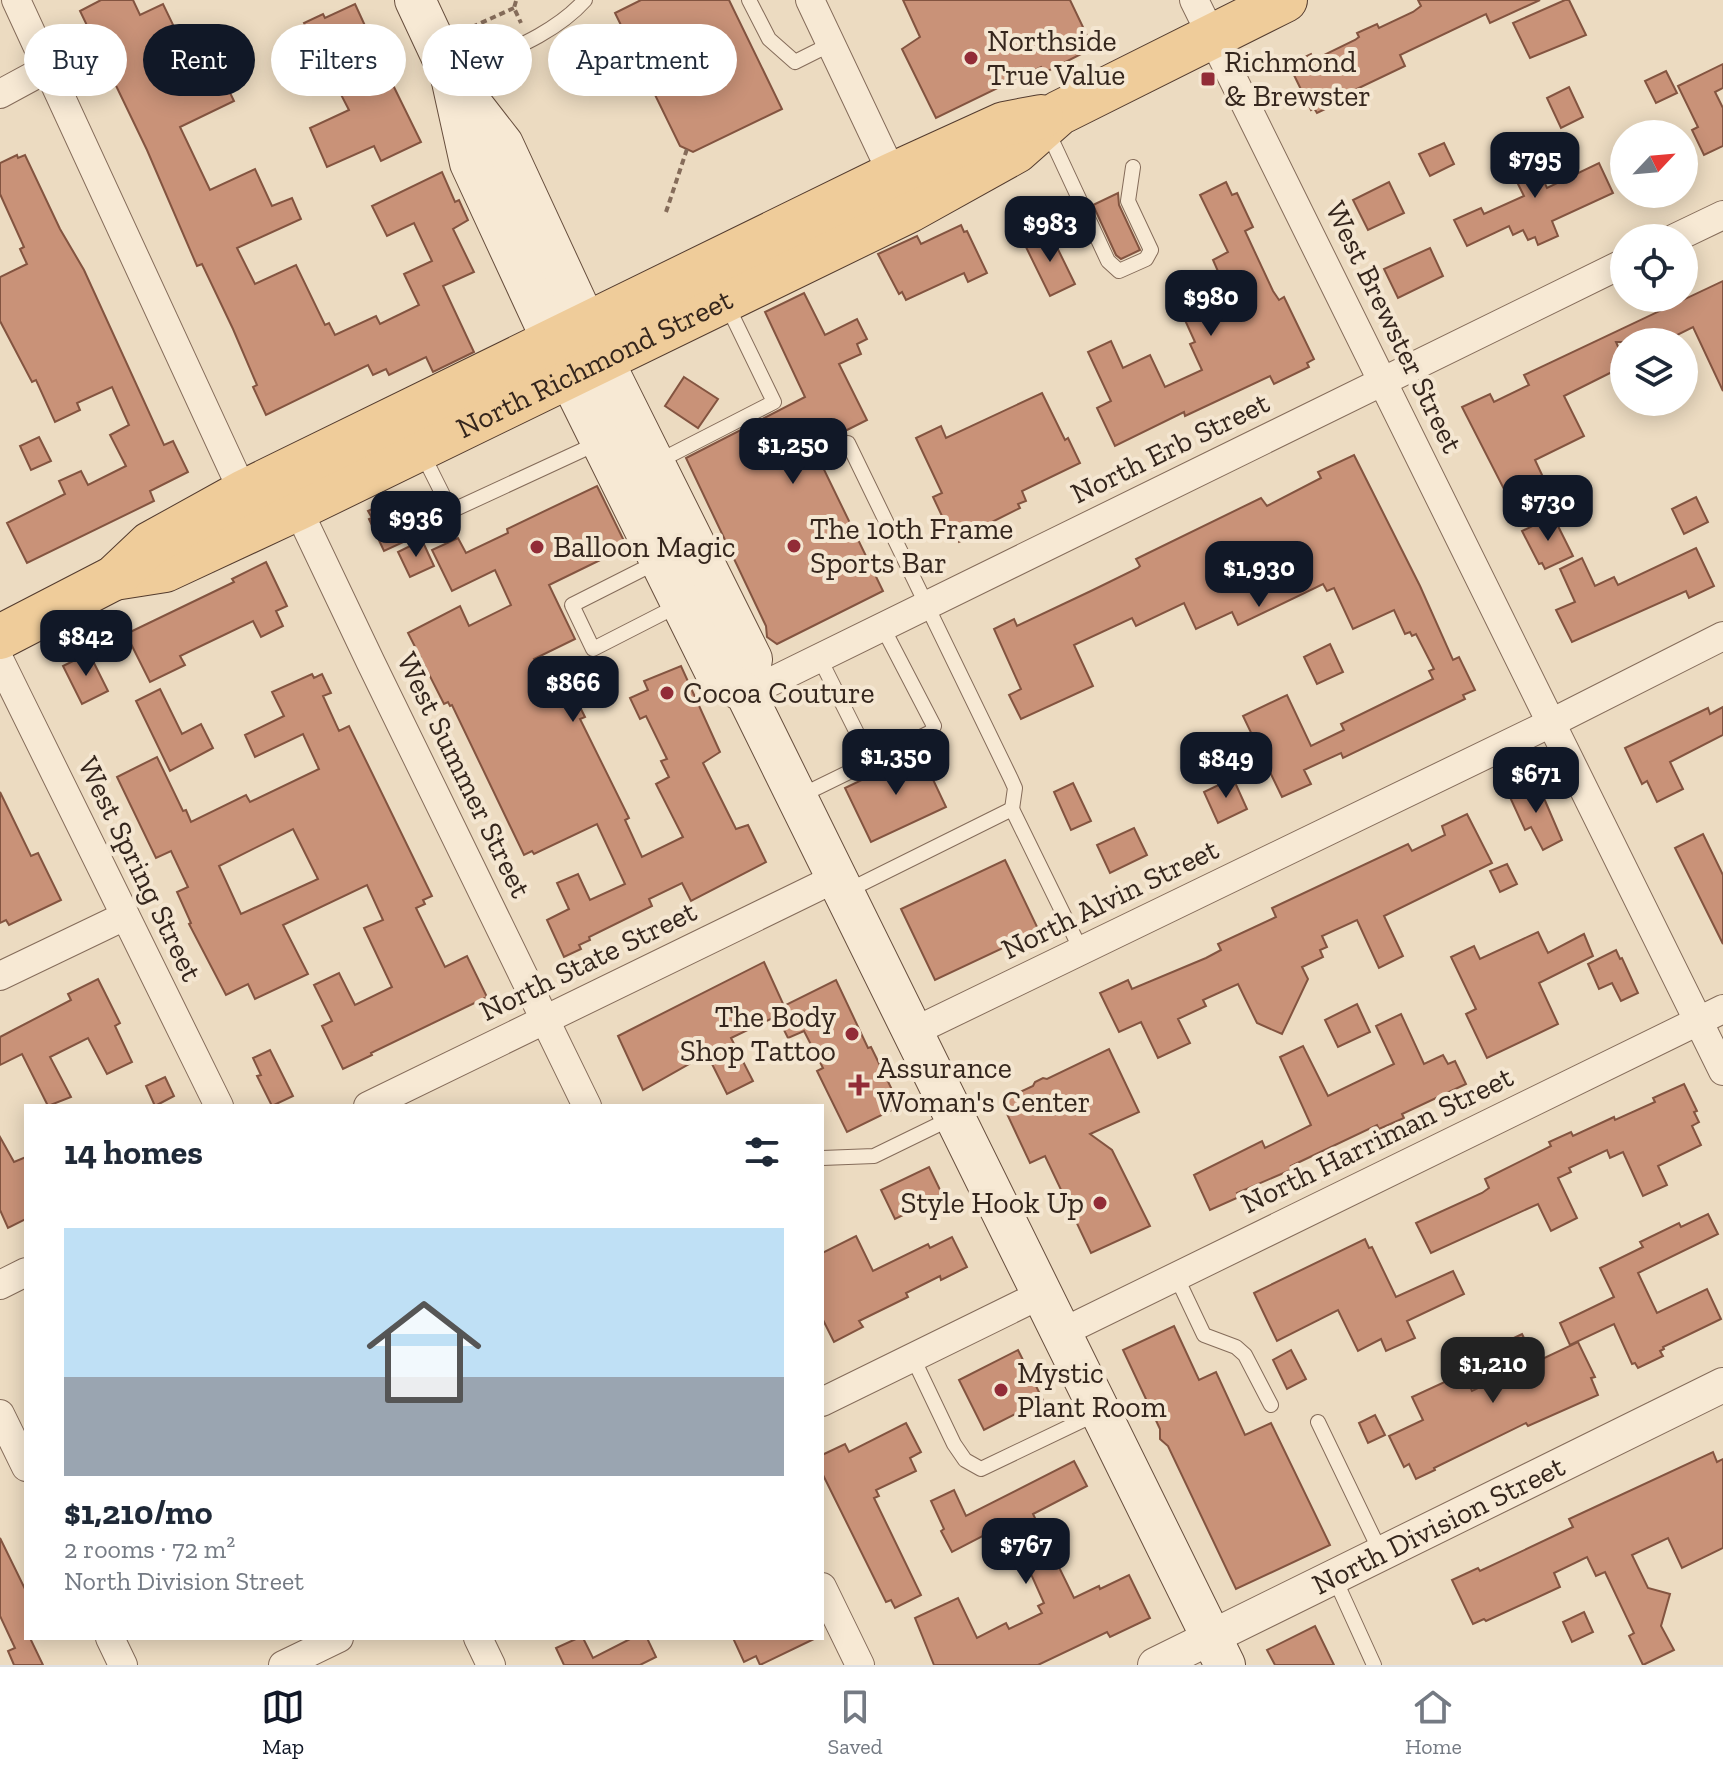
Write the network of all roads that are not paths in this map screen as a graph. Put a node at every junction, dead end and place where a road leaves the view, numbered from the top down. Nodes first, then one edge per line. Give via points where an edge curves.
1 (16, 0) edge
2 (415, 0) edge
3 (585, 0) edge
4 (749, 0) edge
5 (810, 0) edge
6 (1285, 0) edge
7 (1203, 18) edge
8 (27, 24) edge
9 (426, 24) edge
10 (532, 38) edge
11 (831, 44) junction
12 (24, 81) edge
13 (0, 94) edge
14 (62, 96) edge
15 (466, 96) edge
16 (1048, 119) junction
17 (1133, 167) dead end
18 (901, 193) junction
19 (1723, 215) edge
20 (1698, 227) edge
21 (1610, 270) edge
22 (724, 299) junction
23 (578, 351) junction
24 (1384, 380) junction
25 (601, 442) junction
26 (848, 443) dead end
27 (420, 449) junction
28 (655, 463) junction
29 (270, 500) junction
30 (660, 561) junction
31 (681, 604) junction
32 (927, 605) junction
33 (882, 626) junction
34 (1723, 636) edge
35 (0, 637) edge
36 (819, 657) junction
37 (0, 661) edge
38 (746, 694) junction
39 (1551, 723) junction
40 (871, 761) junction
41 (797, 797) junction
42 (1012, 809) junction
43 (841, 885) junction
44 (125, 916) junction
45 (1081, 950) junction
46 (0, 976) edge
47 (1711, 1015) edge
48 (546, 1019) junction
49 (913, 1032) junction
50 (1723, 1071) edge
51 (218, 1104) edge
52 (372, 1104) edge
53 (586, 1104) edge
54 (955, 1117) junction
55 (824, 1158) edge
56 (24, 1273) edge
57 (1176, 1276) junction
58 (0, 1285) edge
59 (1042, 1294) junction
60 (1061, 1333) junction
61 (913, 1358) junction
62 (1723, 1385) edge
63 (824, 1401) edge
64 (1271, 1405) dead end
65 (1101, 1412) junction
66 (0, 1414) edge
67 (1318, 1422) dead end
68 (24, 1463) edge
69 (1381, 1554) junction
70 (1333, 1577) junction
71 (824, 1591) edge
72 (111, 1640) edge
73 (335, 1640) edge
74 (479, 1640) edge
75 (1218, 1651) edge
76 (123, 1665) edge
77 (283, 1665) edge
78 (491, 1665) edge
79 (860, 1665) edge
80 (1155, 1665) edge
81 (1374, 1665) edge

1 - 8 street, West Summer Street
2 - 9 main road
3 - 10 lane
4 - 11 lane via 769,39 795,62
5 - 11 street
6 - 7 main road, North Richmond Street
7 - 16 main road, North Richmond Street
7 - 24 street, West Brewster Street
11 - 18 street
12 - 13 street
14 - 29 street, West Summer Street
15 - 23 main road via 503,144
16 - 17 lane via 1108,261 1119,271 1146,259 1151,250 1128,201
16 - 18 main road, North Richmond Street via 1004,124
18 - 22 main road, North Richmond Street
18 - 23 main road, North Richmond Street
19 - 20 street
21 - 24 street, North Erb Street
22 - 23 main road, North Richmond Street
22 - 28 lane via 774,402
23 - 25 main road
23 - 27 main road, North Richmond Street
23 - 28 main road
23 - 29 main road, North Richmond Street
24 - 32 street, North Erb Street
24 - 39 street, West Brewster Street
25 - 27 lane via 451,511
25 - 30 main road
26 - 32 lane
27 - 29 main road, North Richmond Street
28 - 38 main road via 752,659
29 - 35 main road, North Richmond Street via 150,544 114,578
29 - 48 street, West Summer Street
30 - 31 main road
30 - 31 lane via 572,605 593,649
31 - 38 main road via 716,674
32 - 33 street, North Erb Street
32 - 42 lane via 1015,788
33 - 36 street, North Erb Street
33 - 40 lane via 934,726
34 - 39 street, North Alvin Street
36 - 38 street, North Erb Street
36 - 40 lane
37 - 44 street, West Spring Street
38 - 41 main road
39 - 45 street, North Alvin Street
39 - 47 street, West Brewster Street
40 - 41 lane
41 - 43 main road
42 - 43 lane
42 - 45 lane
43 - 48 street, North State Street
43 - 49 main road
44 - 46 street
44 - 51 street, West Spring Street
45 - 49 street, North Alvin Street
47 - 50 street, West Brewster Street
47 - 57 street, North Harriman Street
48 - 52 street, North State Street
48 - 53 street, West Summer Street
49 - 54 main road
54 - 55 lane via 874,1156
54 - 59 main road
56 - 58 street
57 - 60 street, North Harriman Street
57 - 64 lane via 1204,1335 1245,1355
59 - 60 main road
59 - 61 street
60 - 65 main road
61 - 63 street
61 - 65 lane via 954,1444 965,1460 981,1469
62 - 69 street, North Division Street
65 - 75 main road
66 - 68 street
67 - 69 lane
69 - 70 street, North Division Street
70 - 75 street, North Division Street
70 - 81 lane
71 - 79 street
72 - 76 street
73 - 77 street
74 - 78 street
75 - 80 street, North Division Street

